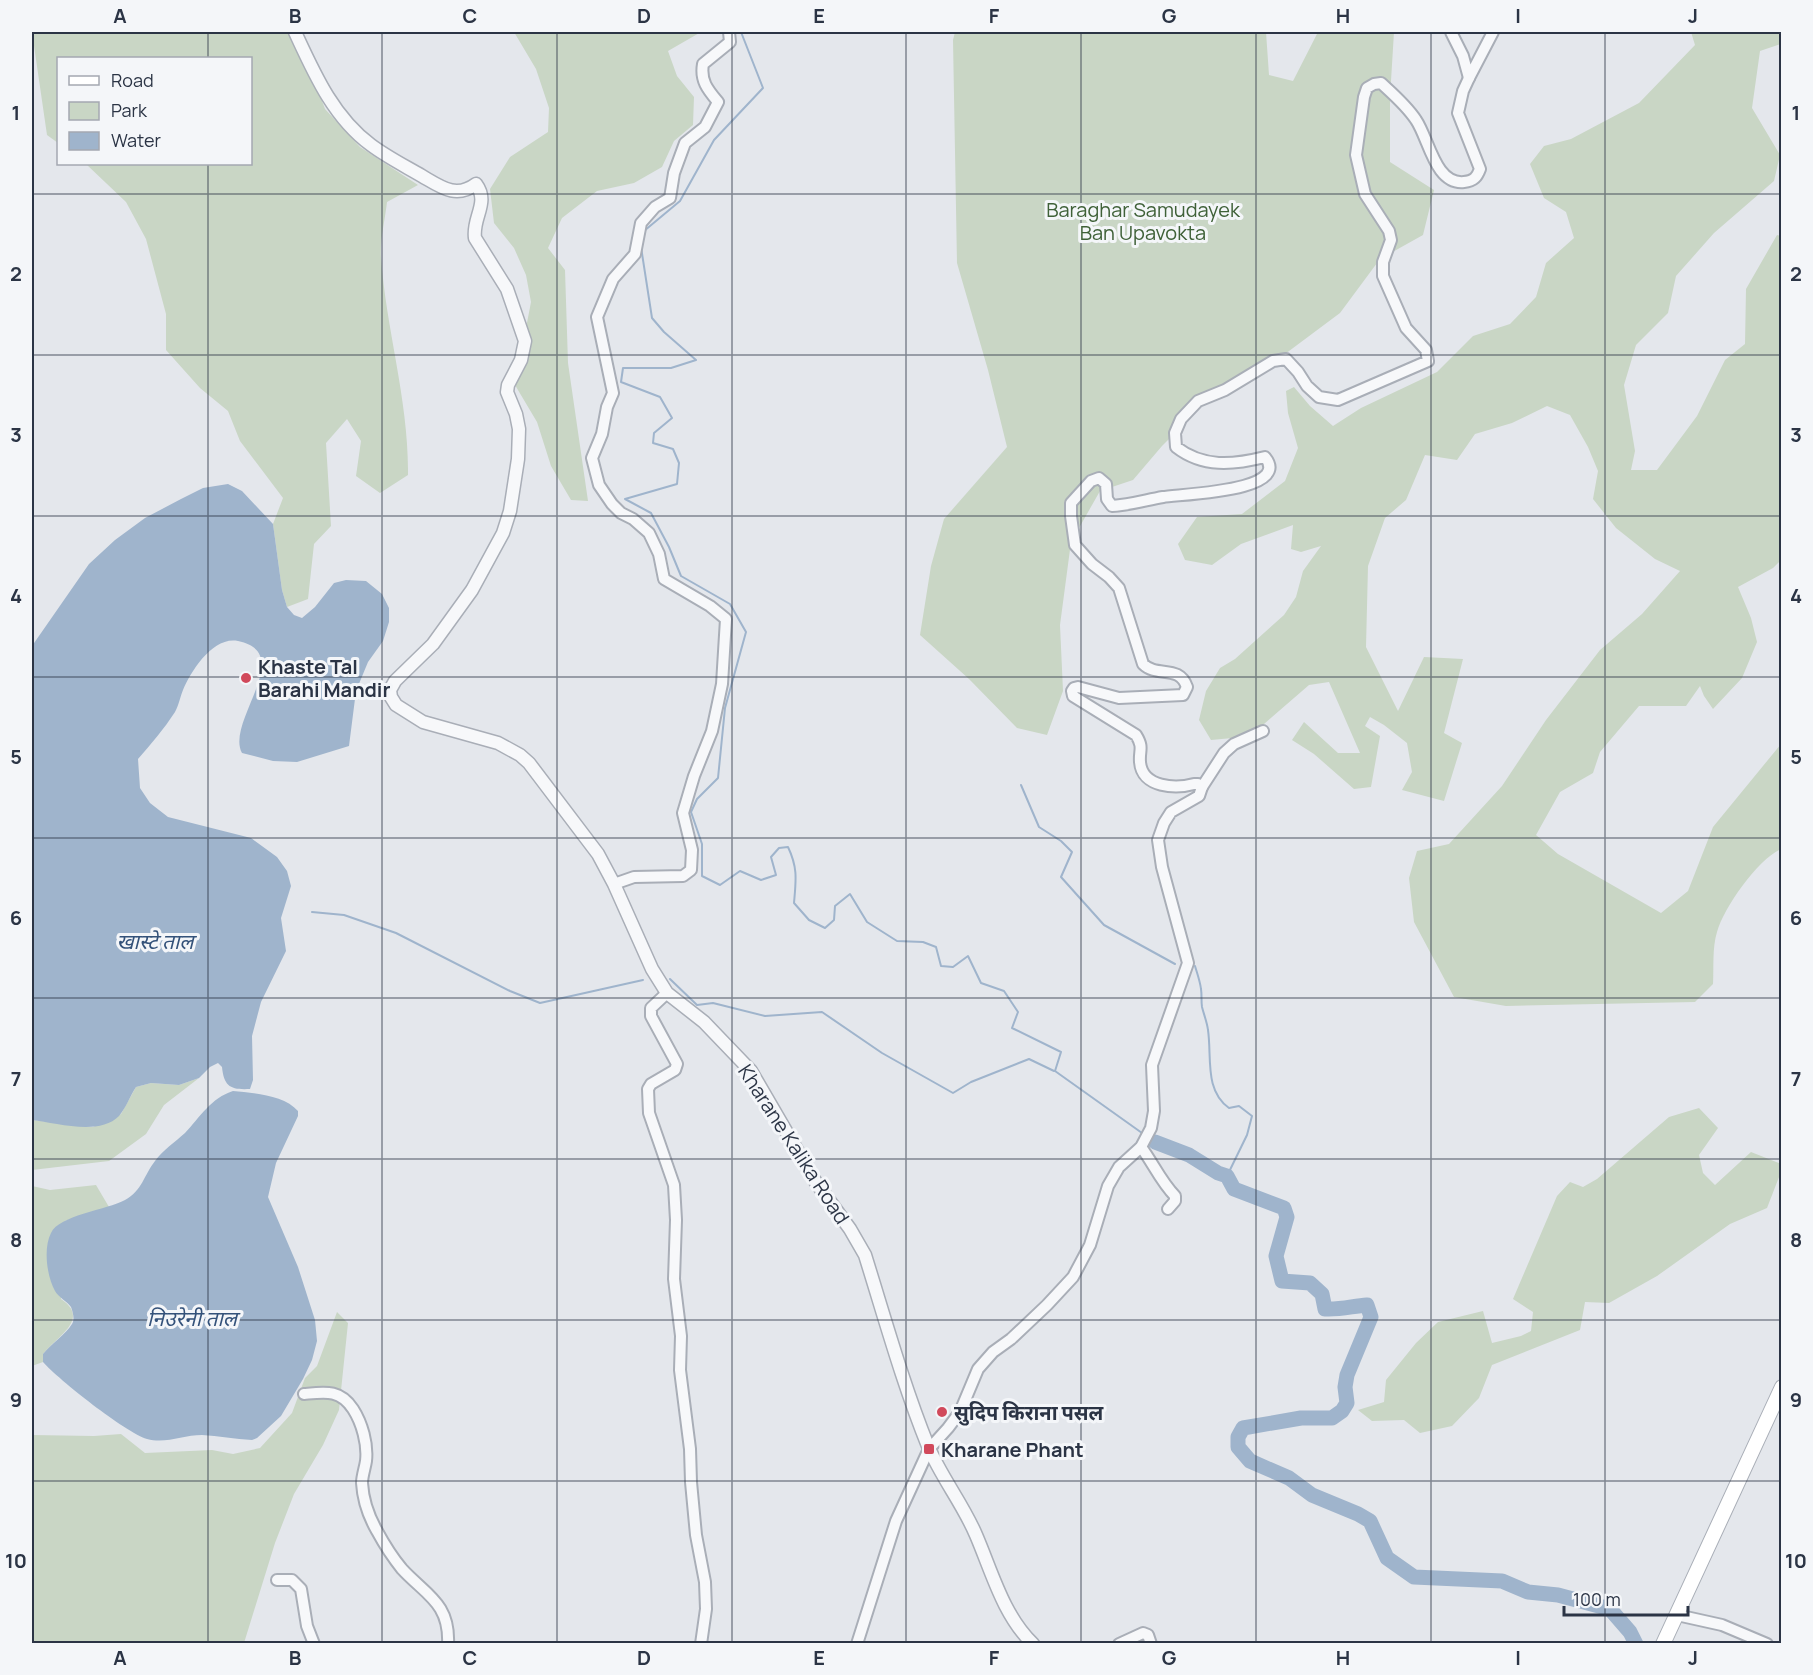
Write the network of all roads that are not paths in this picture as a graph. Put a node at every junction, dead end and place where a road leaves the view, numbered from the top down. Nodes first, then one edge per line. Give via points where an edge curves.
1 (294, 32) edge
2 (729, 32) edge
3 (1451, 32) edge
4 (1492, 32) edge
5 (1469, 78) junction
6 (1263, 731) dead end
7 (1202, 788) junction
8 (614, 884) junction
9 (667, 993) junction
10 (1141, 1147) junction
11 (1168, 1209) dead end
12 (1782, 1387) edge
13 (304, 1394) dead end
14 (929, 1449) junction
15 (276, 1580) dead end
16 (1677, 1615) junction
17 (314, 1644) edge
18 (448, 1644) edge
19 (701, 1644) edge
20 (857, 1644) edge
21 (1033, 1644) edge
22 (1119, 1644) edge
23 (1151, 1644) edge
24 (1663, 1644) edge
25 (1767, 1644) edge

1 - 8 street, Kharane Kalika Road via 320,87 369,144 447,190 463,191 476,184 482,191 475,238 507,289 525,341 507,392 519,429 510,511 502,533 472,590 433,644 395,681 391,698 423,722 498,743 520,755 598,854
2 - 8 street via 730,42 703,64 701,75 718,102 712,116 685,143 670,198 641,223 635,254 613,279 597,317 613,393 592,458 599,485 621,513 649,533 664,579 726,620 722,684 712,731 683,813 692,850 692,870 683,876 634,877
3 - 5 street
4 - 5 street
5 - 7 street via 1458,113 1480,169 1471,181 1451,180 1443,174 1416,119 1381,83 1366,88 1364,97 1356,155 1365,194 1389,231 1391,240 1383,262 1383,276 1406,328 1426,350 1428,361 1338,400 1319,397 1286,359 1273,361 1198,401 1181,419 1175,433 1176,447 1206,462 1239,463 1265,457 1270,467 1264,477 1236,488 1112,506 1106,484 1099,478 1091,481 1071,503 1075,544 1119,588 1143,664 1153,671 1173,672 1187,687 1182,695 1119,698 1078,687 1072,694 1136,735 1141,743 1143,771 1153,781 1168,788 1194,784
6 - 7 street via 1229,748
7 - 10 street via 1198,796 1171,812 1158,840 1188,963 1153,1060 1154,1111
8 - 9 street, Kharane Kalika Road
9 - 14 street, Kharane Kalika Road via 704,1022 751,1071 815,1181 859,1242
9 - 19 street via 651,1008 651,1016 677,1064 675,1070 648,1089 649,1113 674,1185 674,1279 681,1336 680,1370 696,1535 705,1581
10 - 11 street via 1175,1196
10 - 14 street via 1119,1167 1108,1186 1090,1245 1073,1277 978,1369 960,1412
12 - 16 main road
13 - 18 street via 331,1392 354,1410 366,1447 362,1482 367,1512 402,1569 440,1607 448,1626
14 - 20 street via 896,1521
14 - 21 street, Kharane Kalika Road via 975,1533 1010,1614
15 - 17 street via 292,1580 301,1590
16 - 24 main road
16 - 25 street via 1722,1625
22 - 23 street via 1143,1633

